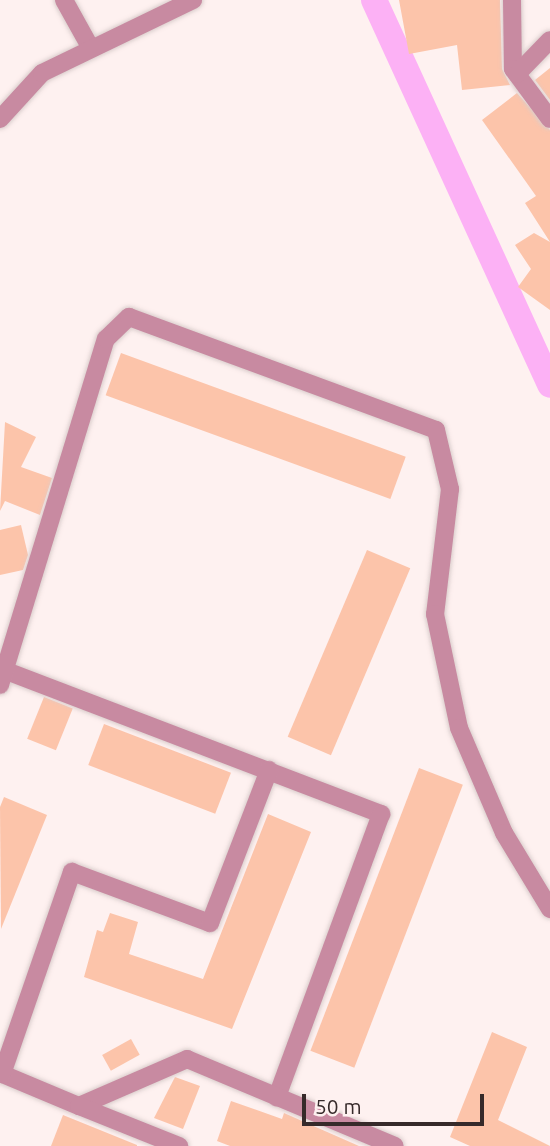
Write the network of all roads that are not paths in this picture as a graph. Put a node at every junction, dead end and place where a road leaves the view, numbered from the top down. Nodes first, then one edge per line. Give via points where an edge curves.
1 (64, 0) edge
2 (193, 0) edge
3 (512, 0) edge
4 (550, 40) edge
5 (89, 45) junction
6 (517, 74) junction
7 (0, 119) edge
8 (550, 119) edge
9 (2, 677) edge
10 (269, 770) junction
11 (550, 909) edge
12 (1, 1073) edge
13 (277, 1097) junction
14 (79, 1106) junction
15 (179, 1146) edge
16 (395, 1146) edge

1 - 5 street
2 - 5 street
3 - 6 street via 509,26
4 - 6 street
5 - 7 street via 43,73
6 - 8 street
9 - 10 street
9 - 11 street via 106,339 129,317 436,430 450,489 435,614 458,728 504,833
10 - 12 street via 211,923 72,872
10 - 13 street via 381,814
12 - 14 street
13 - 14 street via 187,1059
13 - 16 street
14 - 15 street

